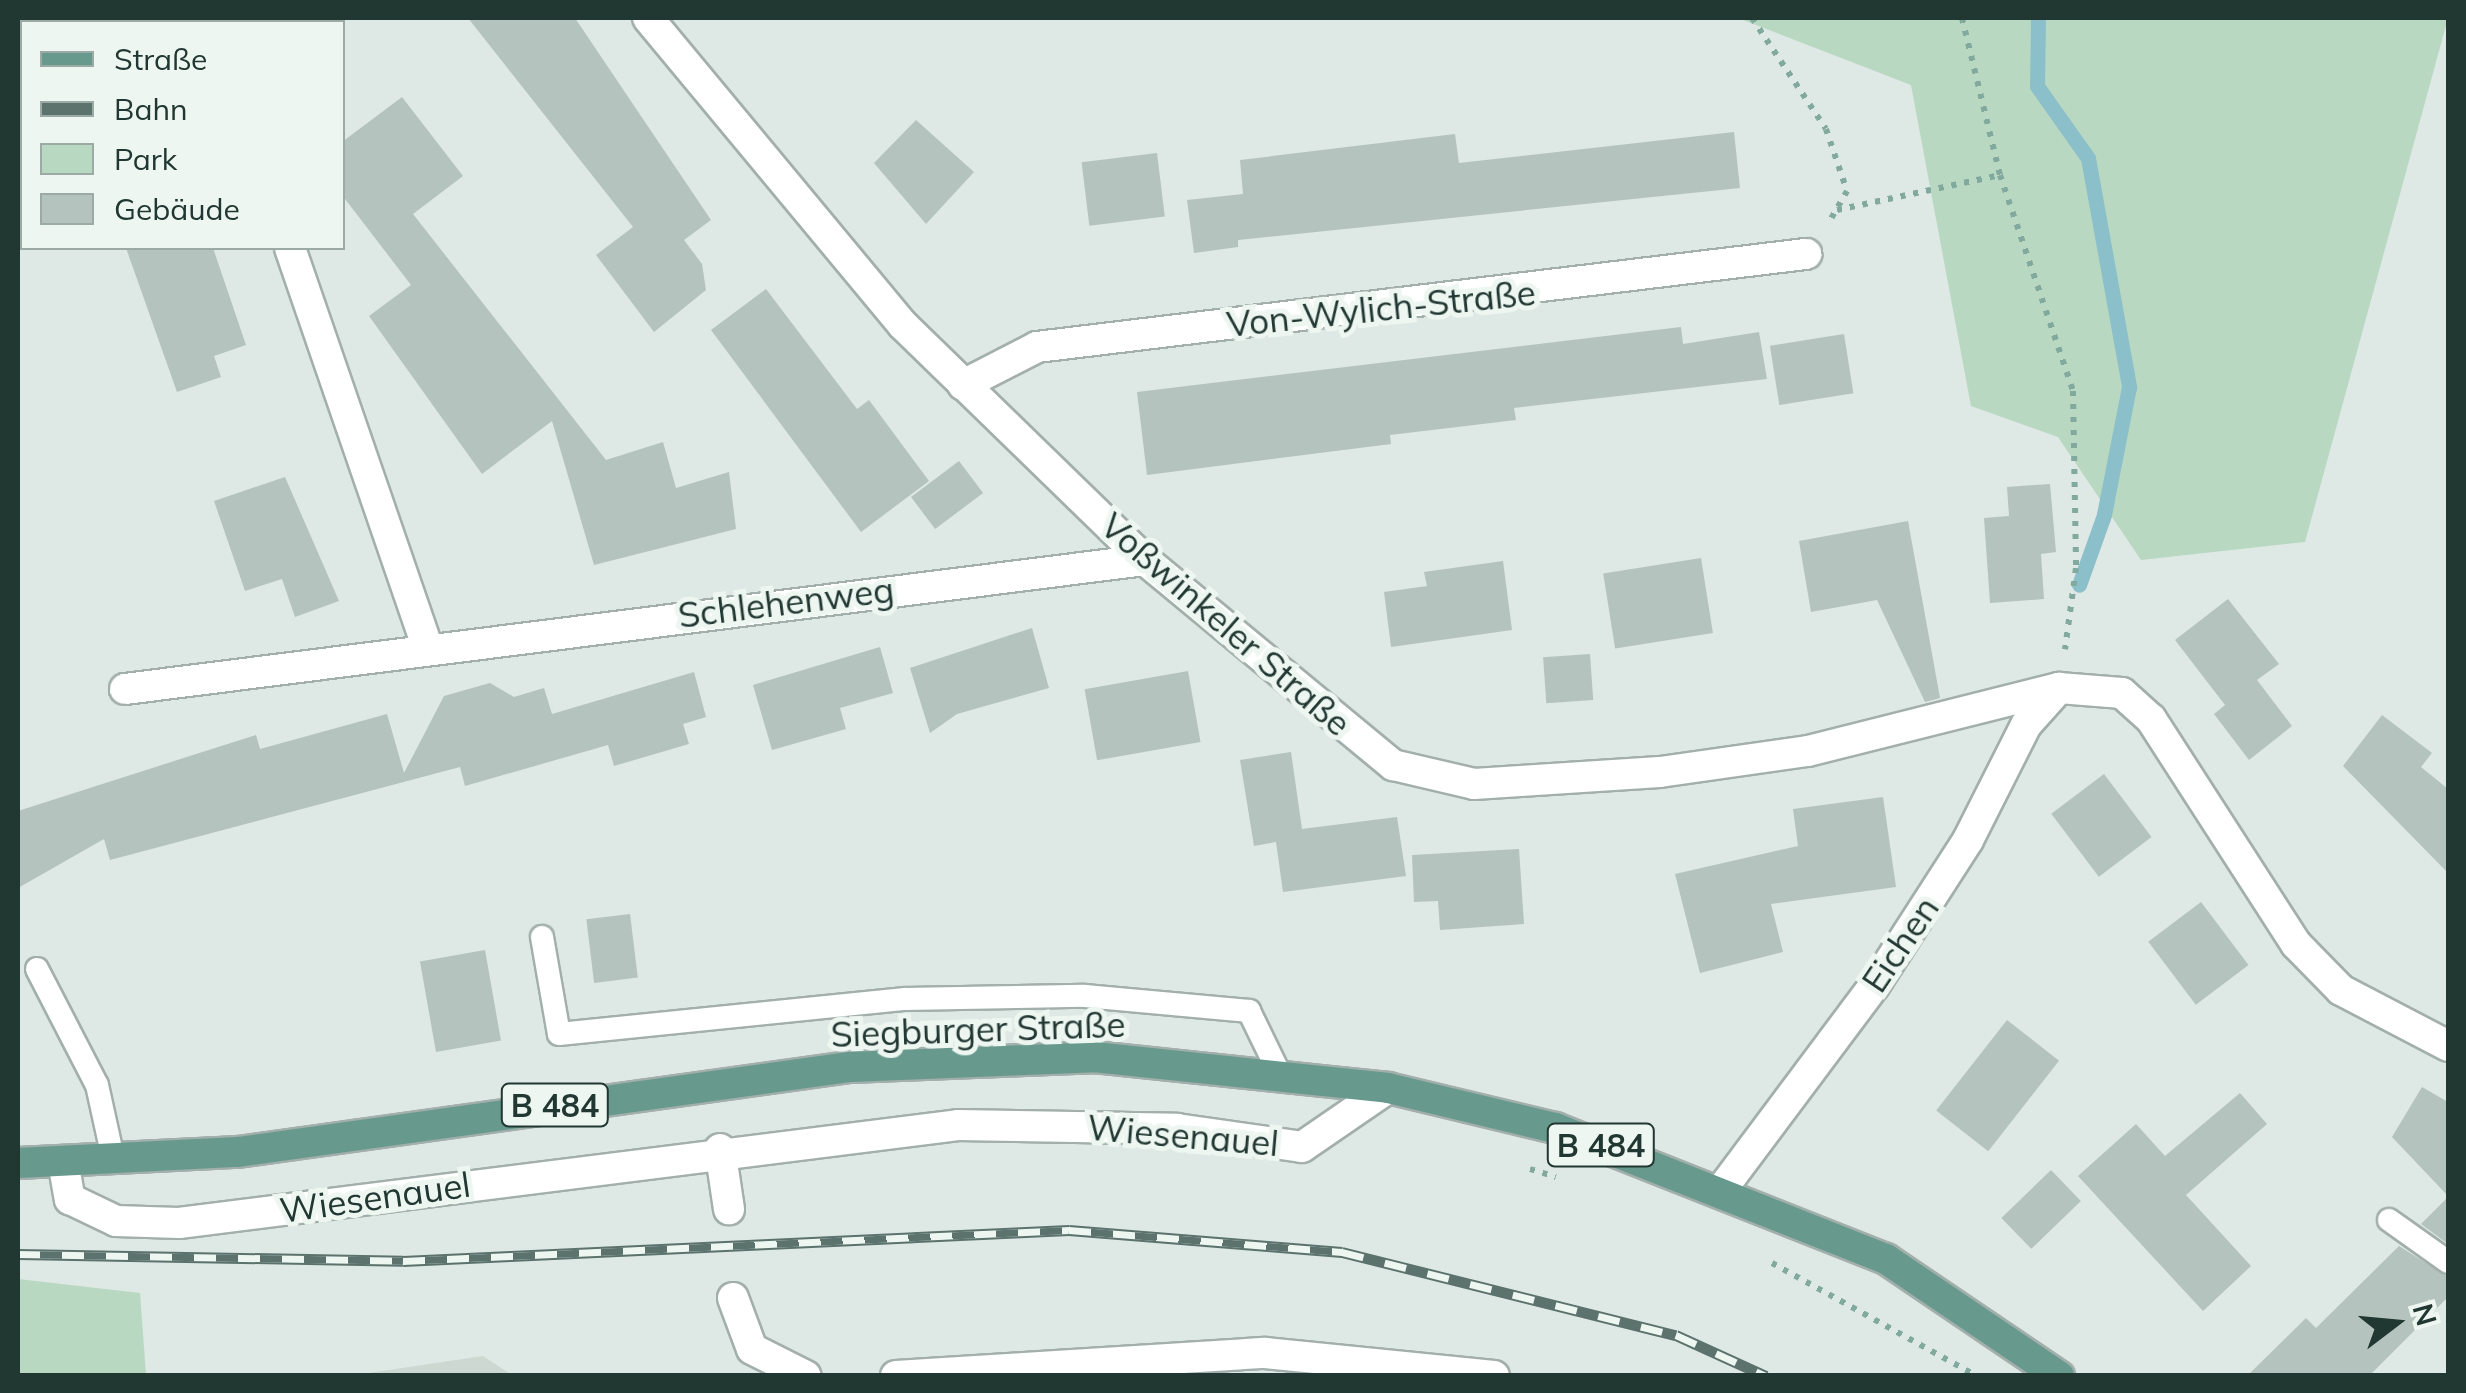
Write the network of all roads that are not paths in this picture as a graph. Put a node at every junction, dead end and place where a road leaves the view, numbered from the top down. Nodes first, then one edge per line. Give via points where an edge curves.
1 (648, 18) edge
2 (291, 250) edge
3 (1806, 254) road end
4 (963, 385) junction
5 (1146, 560) junction
6 (427, 645) junction
7 (2059, 688) junction
8 (125, 689) dead end
9 (542, 936) dead end
10 (37, 969) dead end
11 (2448, 1046) edge
12 (1281, 1077) junction
13 (1388, 1088) junction
14 (720, 1148) junction
15 (113, 1158) junction
16 (63, 1162) junction
17 (18, 1164) edge
18 (1722, 1190) junction
19 (729, 1209) dead end
20 (2389, 1220) dead end
21 (2448, 1262) edge
22 (733, 1298) dead end
23 (806, 1376) edge
24 (896, 1376) edge
25 (1494, 1376) edge
26 (2059, 1376) edge

1 - 4 street, Voßwinkeler Straße via 854,274
2 - 6 street
3 - 4 street, Von-Wylich-Straße via 1036,346
4 - 5 street, Voßwinkeler Straße
5 - 6 street, Schlehenweg
5 - 7 street, Voßwinkeler Straße via 1393,765 1434,781 1697,767 1808,751
6 - 8 street, Schlehenweg
7 - 11 street via 2122,693 2151,719 2296,944 2341,990
7 - 18 street, Eichen via 2026,725 1914,926
9 - 12 lane via 559,1034 905,1000 1085,996 1250,1010
10 - 15 lane via 97,1085
12 - 13 main road, Siegburger Straße / B 484
12 - 15 main road, Siegburger Straße / B 484 via 1094,1057 850,1066 238,1152
13 - 14 street, Wiesenauel via 1302,1147 1070,1124
13 - 18 main road, Siegburger Straße / B 484 via 1555,1128
14 - 16 street, Wiesenauel via 178,1223 116,1221 70,1199
14 - 19 street
15 - 16 main road, Siegburger Straße / B 484
16 - 17 main road, Siegburger Straße / B 484
18 - 26 main road, Siegburger Straße / B 484 via 1886,1259
20 - 21 lane
22 - 23 street via 752,1349
24 - 25 street via 1265,1354

